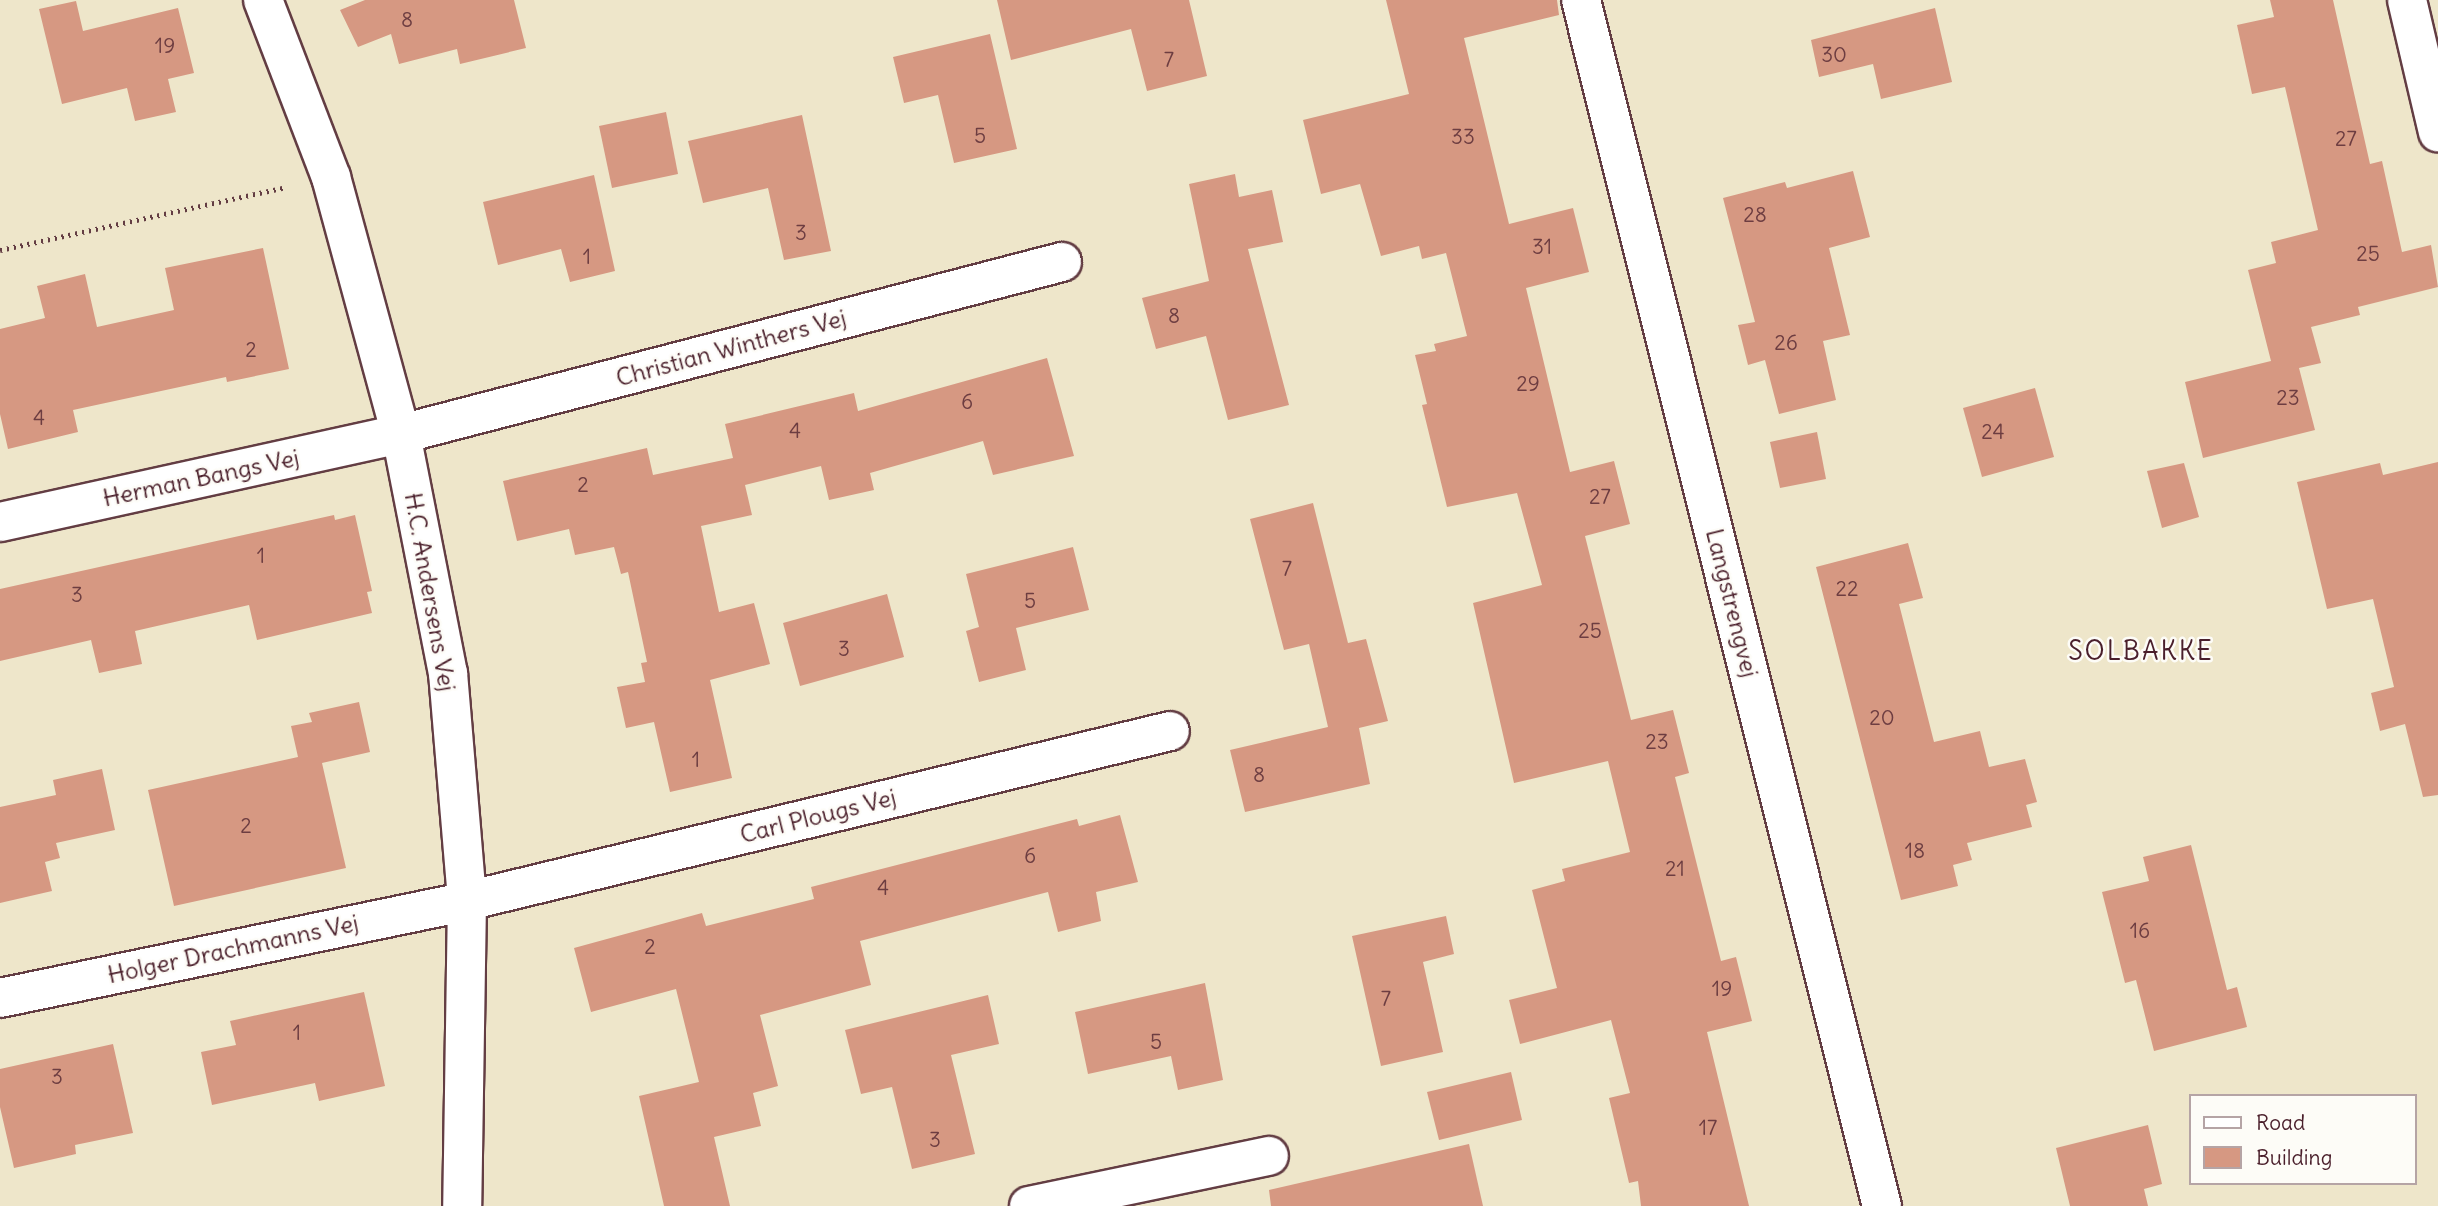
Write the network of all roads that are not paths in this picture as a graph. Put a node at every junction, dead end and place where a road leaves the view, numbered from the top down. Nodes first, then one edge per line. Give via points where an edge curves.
1 (263, 0) edge
2 (1581, 0) edge
3 (2407, 0) edge
4 (2438, 132) edge
5 (1062, 262) dead end
6 (401, 434) junction
7 (0, 522) edge
8 (1170, 731) dead end
9 (467, 901) junction
10 (0, 998) edge
11 (1269, 1156) dead end
12 (461, 1206) edge
13 (1029, 1206) edge
14 (1882, 1206) edge

1 - 6 street, H.C. Andersens Vej via 331,177
2 - 14 street, Langstrengvej
3 - 4 street
5 - 6 street, Christian Winthers Vej
6 - 7 street, Herman Bangs Vej
6 - 9 street, H.C. Andersens Vej via 448,673
8 - 9 street, Carl Plougs Vej
9 - 10 street, Holger Drachmanns Vej
9 - 12 street, H.C. Andersens Vej
11 - 13 street

